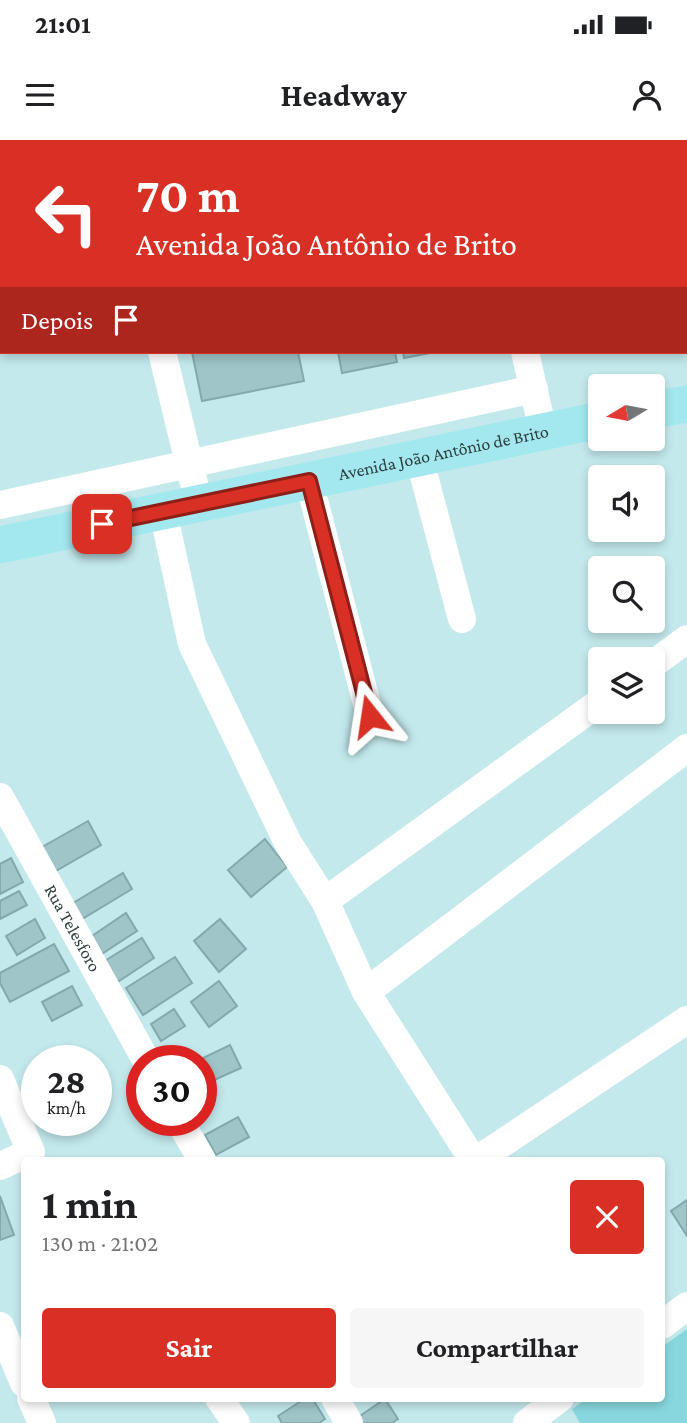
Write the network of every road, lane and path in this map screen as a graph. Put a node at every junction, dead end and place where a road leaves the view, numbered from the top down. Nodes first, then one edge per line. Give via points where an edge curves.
1 (162, 354) edge
2 (526, 354) edge
3 (534, 389) junction
4 (687, 404) edge
5 (665, 408) edge
6 (588, 422) edge
7 (543, 431) junction
8 (419, 457) junction
9 (189, 463) junction
10 (309, 481) junction
11 (199, 504) junction
12 (0, 505) edge
13 (163, 512) junction
14 (0, 545) edge
15 (462, 619) dead end
16 (687, 639) edge
17 (665, 655) edge
18 (588, 711) edge
19 (370, 716) dead end
20 (687, 748) edge
21 (0, 797) edge
22 (325, 901) junction
23 (366, 992) junction
24 (687, 1020) edge
25 (138, 1045) edge
26 (0, 1079) edge
27 (188, 1136) edge
28 (23, 1157) edge
29 (200, 1157) edge
30 (473, 1157) edge
31 (480, 1157) edge
32 (687, 1306) edge
33 (665, 1323) edge
34 (0, 1326) edge
35 (21, 1376) edge
36 (33, 1402) edge
37 (222, 1402) edge
38 (337, 1402) edge
39 (555, 1402) edge
40 (42, 1423) edge
41 (236, 1423) edge
42 (349, 1423) edge
43 (527, 1423) edge

1 - 9 street
2 - 3 street
3 - 7 street
3 - 9 street
4 - 5 main road
6 - 7 main road, Avenida João Antônio de Brito
7 - 8 main road, Avenida João Antônio de Brito
8 - 10 main road, Avenida João Antônio de Brito
8 - 15 street
9 - 11 street
9 - 12 street
10 - 11 main road, Avenida João Antônio de Brito
10 - 19 street
11 - 13 main road, Avenida João Antônio de Brito
13 - 14 main road, Avenida João Antônio de Brito
13 - 22 street via 192,644 288,843
16 - 17 street
18 - 22 street
20 - 23 street
21 - 25 street, Rua Telesforo
22 - 23 street
23 - 30 street
24 - 31 street
26 - 28 street via 31,1152
27 - 29 street
32 - 33 street
34 - 35 street
36 - 40 street
37 - 41 street
38 - 42 street
39 - 43 street

